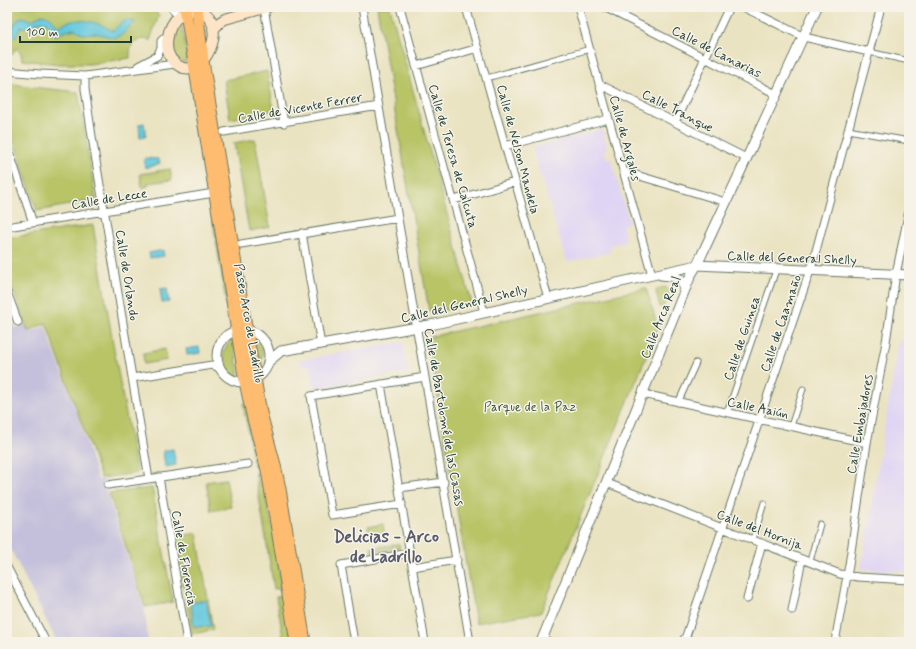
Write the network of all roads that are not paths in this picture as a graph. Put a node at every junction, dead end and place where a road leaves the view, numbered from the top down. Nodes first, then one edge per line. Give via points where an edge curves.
1 (171, 7) edge
2 (246, 7) edge
3 (362, 7) edge
4 (400, 7) edge
5 (467, 7) edge
6 (578, 7) edge
7 (604, 7) edge
8 (729, 7) edge
9 (743, 7) edge
10 (817, 7) edge
11 (881, 7) edge
12 (266, 8) edge
13 (191, 11) edge
14 (213, 30) junction
15 (169, 34) junction
16 (804, 37) junction
17 (478, 48) junction
18 (590, 49) junction
19 (869, 52) junction
20 (705, 59) junction
21 (909, 61) edge
22 (175, 64) junction
23 (199, 64) junction
24 (416, 66) junction
25 (7, 70) edge
26 (129, 70) junction
27 (85, 76) junction
28 (487, 78) junction
29 (599, 84) junction
30 (776, 94) junction
31 (379, 106) junction
32 (608, 119) junction
33 (284, 122) junction
34 (675, 122) junction
35 (848, 130) junction
36 (224, 132) dead end
37 (909, 141) edge
38 (7, 145) edge
39 (505, 146) junction
40 (746, 158) junction
41 (623, 171) junction
42 (515, 182) junction
43 (214, 192) junction
44 (454, 200) junction
45 (726, 202) junction
46 (105, 211) junction
47 (909, 211) edge
48 (398, 218) junction
49 (33, 223) junction
50 (7, 227) edge
51 (302, 233) junction
52 (241, 244) dead end
53 (697, 265) junction
54 (776, 270) junction
55 (810, 271) junction
56 (896, 274) junction
57 (909, 274) edge
58 (652, 275) junction
59 (685, 289) junction
60 (7, 292) edge
61 (548, 298) junction
62 (484, 312) junction
63 (18, 322) dead end
64 (417, 327) junction
65 (242, 330) junction
66 (266, 344) junction
67 (321, 345) junction
68 (281, 351) junction
69 (268, 362) junction
70 (696, 363) dead end
71 (216, 364) junction
72 (425, 377) junction
73 (132, 378) junction
74 (251, 380) junction
75 (381, 384) junction
76 (802, 389) dead end
77 (644, 394) junction
78 (678, 403) junction
79 (727, 413) junction
80 (760, 420) junction
81 (791, 426) junction
82 (867, 443) junction
83 (248, 464) dead end
84 (159, 477) junction
85 (149, 479) junction
86 (444, 482) junction
87 (607, 483) junction
88 (108, 485) dead end
89 (399, 488) junction
90 (764, 503) dead end
91 (402, 504) junction
92 (820, 524) dead end
93 (723, 528) junction
94 (753, 540) junction
95 (762, 543) junction
96 (410, 553) junction
97 (457, 560) junction
98 (806, 560) junction
99 (7, 567) edge
100 (412, 567) junction
101 (847, 576) junction
102 (909, 580) edge
103 (747, 599) dead end
104 (792, 610) dead end
105 (545, 641) edge
106 (684, 641) edge
107 (46, 642) edge
108 (187, 642) edge
109 (296, 642) edge
110 (305, 642) edge
111 (354, 642) edge
112 (425, 642) edge
113 (470, 642) edge
114 (695, 642) edge
115 (835, 642) edge

1 - 13 street
2 - 13 main road via 219,14
3 - 31 street, Calle de Bartolomé de las Casas
4 - 24 street, Calle de Teresa de Calcuta
5 - 17 street, Calle de Nelson Mandela
6 - 18 street, Calle de Argales
7 - 20 street, Calle de Canarias
8 - 20 street
9 - 16 street
10 - 16 street, Calle Arca Real
11 - 19 street, Calle de Caamaño
12 - 14 main road via 220,22
12 - 33 street
13 - 14 main road via 212,21
13 - 15 main road via 173,24
13 - 23 main road, Paseo Arco de Ladrillo
14 - 23 main road via 210,50
15 - 22 main road via 166,50
15 - 26 street via 161,41 157,56
16 - 19 street
16 - 30 street, Calle Arca Real
17 - 24 street
17 - 28 street, Calle de Nelson Mandela
18 - 28 street
18 - 29 street, Calle de Argales
19 - 21 street
19 - 35 street, Calle de Caamaño
20 - 30 street, Calle de Canarias
20 - 34 street
22 - 23 main road via 184,68
22 - 26 street
23 - 43 main road, Paseo Arco de Ladrillo
23 - 65 main road, Paseo Arco de Ladrillo
24 - 44 street, Calle de Teresa de Calcuta
25 - 27 street
26 - 27 street
27 - 46 street, Calle de Orlando
28 - 39 street, Calle de Nelson Mandela
29 - 32 street, Calle de Argales
29 - 34 street, Calle Tranque
30 - 40 street, Calle Arca Real
31 - 33 street, Calle de Vicente Ferrer
31 - 48 street, Calle de Bartolomé de las Casas
32 - 39 street
32 - 41 street, Calle de Argales
33 - 36 street, Calle de Vicente Ferrer
34 - 40 street, Calle Tranque
35 - 37 street
35 - 55 street, Calle de Caamaño
38 - 49 street
39 - 42 street, Calle de Nelson Mandela
40 - 45 street, Calle Arca Real
41 - 45 street
41 - 58 street, Calle de Argales
42 - 44 street
42 - 61 street, Calle de Nelson Mandela
43 - 46 street, Calle de Lecce
43 - 65 main road, Paseo Arco de Ladrillo
44 - 62 street, Calle de Teresa de Calcuta
45 - 53 street, Calle Arca Real
46 - 49 street, Calle de Lecce
46 - 73 street, Calle de Orlando
47 - 56 street, Calle Embajadores
48 - 51 street
48 - 64 street, Calle de Bartolomé de las Casas
49 - 50 street, Calle de Lecce
51 - 52 street
51 - 67 street
53 - 54 street, Calle del General Shelly
53 - 58 street, Calle del General Shelly
53 - 59 street, Calle Arca Real
54 - 55 street, Calle del General Shelly
54 - 79 street, Calle de Guinea
55 - 56 street, Calle del General Shelly
55 - 80 street, Calle de Caamaño
56 - 57 street, Calle del General Shelly
56 - 82 street, Calle Embajadores
58 - 59 street, Calle del General Shelly via 676,277
58 - 61 street, Calle del General Shelly
59 - 77 street, Calle Arca Real
60 - 63 street
61 - 62 street, Calle del General Shelly
62 - 64 street, Calle del General Shelly
64 - 67 street, Calle del General Shelly
64 - 72 street, Calle de Bartolomé de las Casas
65 - 66 street via 257,333
65 - 71 street via 230,332 220,343
65 - 74 main road, Paseo Arco de Ladrillo
66 - 68 street
66 - 69 street
67 - 68 street, Calle del General Shelly
68 - 69 street
69 - 74 street via 265,370
70 - 78 street
71 - 73 street
71 - 74 street via 228,377 239,382
72 - 75 street
72 - 86 street, Calle de Bartolomé de las Casas
73 - 85 street, Calle de Orlando
74 - 109 main road, Paseo Arco de Ladrillo via 253,419 267,470
74 - 110 main road, Paseo Arco de Ladrillo via 280,489
75 - 89 street
75 - 91 street via 311,396 332,515
76 - 81 street
77 - 78 street, Calle Aaiún
77 - 87 street, Calle Arca Real
78 - 79 street, Calle Aaiún
79 - 80 street, Calle Aaiún
80 - 81 street, Calle Aaiún
80 - 93 street, Calle de Caamaño
81 - 82 street, Calle Aaiún
82 - 101 street, Calle Embajadores
83 - 84 street
84 - 85 street
84 - 108 street, Calle de Florencia
85 - 88 street
86 - 89 street
86 - 97 street, Calle de Bartolomé de las Casas
87 - 93 street, Calle del Hornija
87 - 105 street, Calle Arca Real
89 - 91 street
90 - 94 street
91 - 96 street
92 - 98 street
93 - 94 street, Calle del Hornija
93 - 106 street, Calle de Caamaño
94 - 95 street, Calle del Hornija
95 - 98 street, Calle del Hornija
95 - 103 street
96 - 100 street
96 - 111 street via 341,565
97 - 100 street
97 - 113 street, Calle de Bartolomé de las Casas
98 - 101 street, Calle del Hornija
98 - 104 street
99 - 107 street
100 - 112 street
101 - 102 street, Calle del Hornija
101 - 115 street, Calle Embajadores
106 - 114 street

